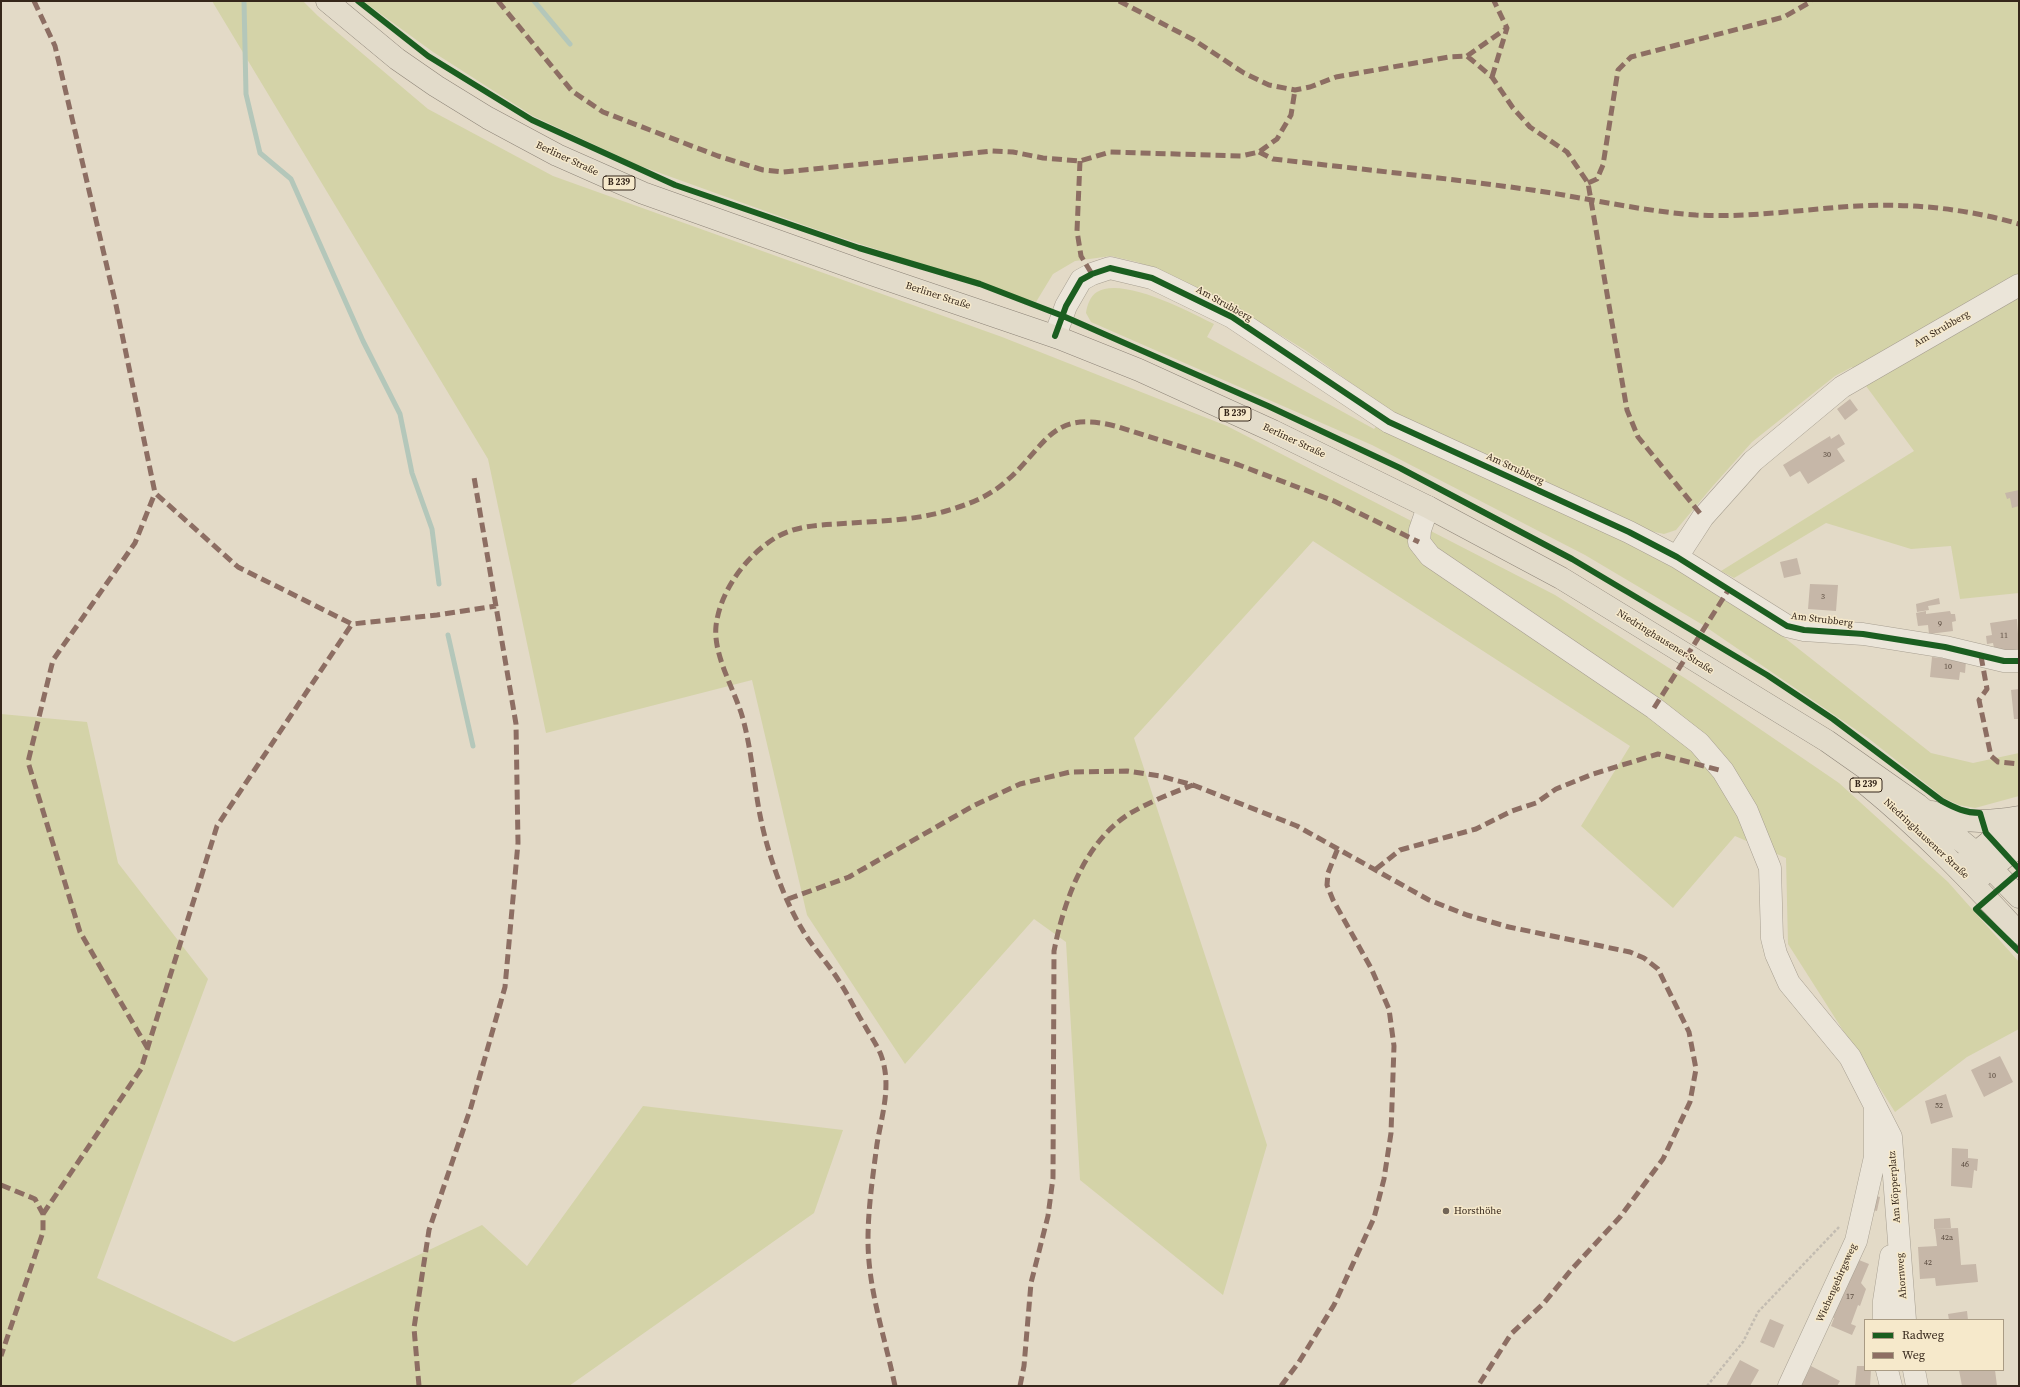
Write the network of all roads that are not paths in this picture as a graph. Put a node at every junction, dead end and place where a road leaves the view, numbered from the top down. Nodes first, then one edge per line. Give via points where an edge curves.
1 (327, 1) edge
2 (2019, 285) edge
3 (1055, 336) junction
4 (1428, 506) junction
5 (1677, 557) junction
6 (1561, 578) joint
7 (2019, 661) edge
8 (1769, 707) junction
9 (1918, 805) junction
10 (2019, 817) edge
11 (2019, 822) edge
12 (2019, 846) edge
13 (1984, 860) junction
14 (1966, 875) junction
15 (2019, 897) edge
16 (2019, 933) edge
17 (1875, 1104) junction
18 (1899, 1233) junction
19 (1884, 1319) edge
20 (1905, 1319) edge
21 (1887, 1371) edge
22 (1914, 1371) edge
23 (1789, 1386) edge
24 (1890, 1386) edge
25 (1917, 1386) edge

1 - 3 main road, Berliner Straße / B 239 via 397,59 436,86 488,118 557,155 650,196
2 - 5 street, Am Strubberg via 1842,387 1753,461 1704,517
3 - 4 main road, Berliner Straße / B 239 via 1139,370 1273,431
3 - 5 street, Am Strubberg via 1066,306 1080,280 1110,268 1152,278 1232,317 1389,422 1629,532
4 - 6 main road, Berliner Straße / B 239
4 - 17 street, Am Köpperplatz via 1419,542 1430,556 1654,708 1698,743 1723,771 1747,811 1770,868 1772,938 1789,983 1850,1057
5 - 7 street, Am Strubberg via 1787,626 1804,630 1863,634 1945,647 2004,661
6 - 8 main road, Niedringhausener Straße / B 239
8 - 9 main road, Niedringhausener Straße / B 239 via 1827,740
8 - 14 main road, Niedringhausener Straße / B 239 via 1888,802
9 - 10 main road, B 239 via 1958,820 1982,822
9 - 13 main road, Niedringhausener Straße / B 239
11 - 13 main road via 1999,834
12 - 13 main road
13 - 14 main road
13 - 15 main road, Niedringhausener Straße / B 239
14 - 16 main road, Niedringhausener Straße / B 239
17 - 18 street, Am Köpperplatz via 1891,1137
17 - 23 street, Wiehengebirgsweg via 1875,1157 1856,1241
18 - 19 street, Am Köpperplatz via 1892,1254 1884,1301
18 - 20 street, Ahornweg
21 - 24 street
22 - 25 street

